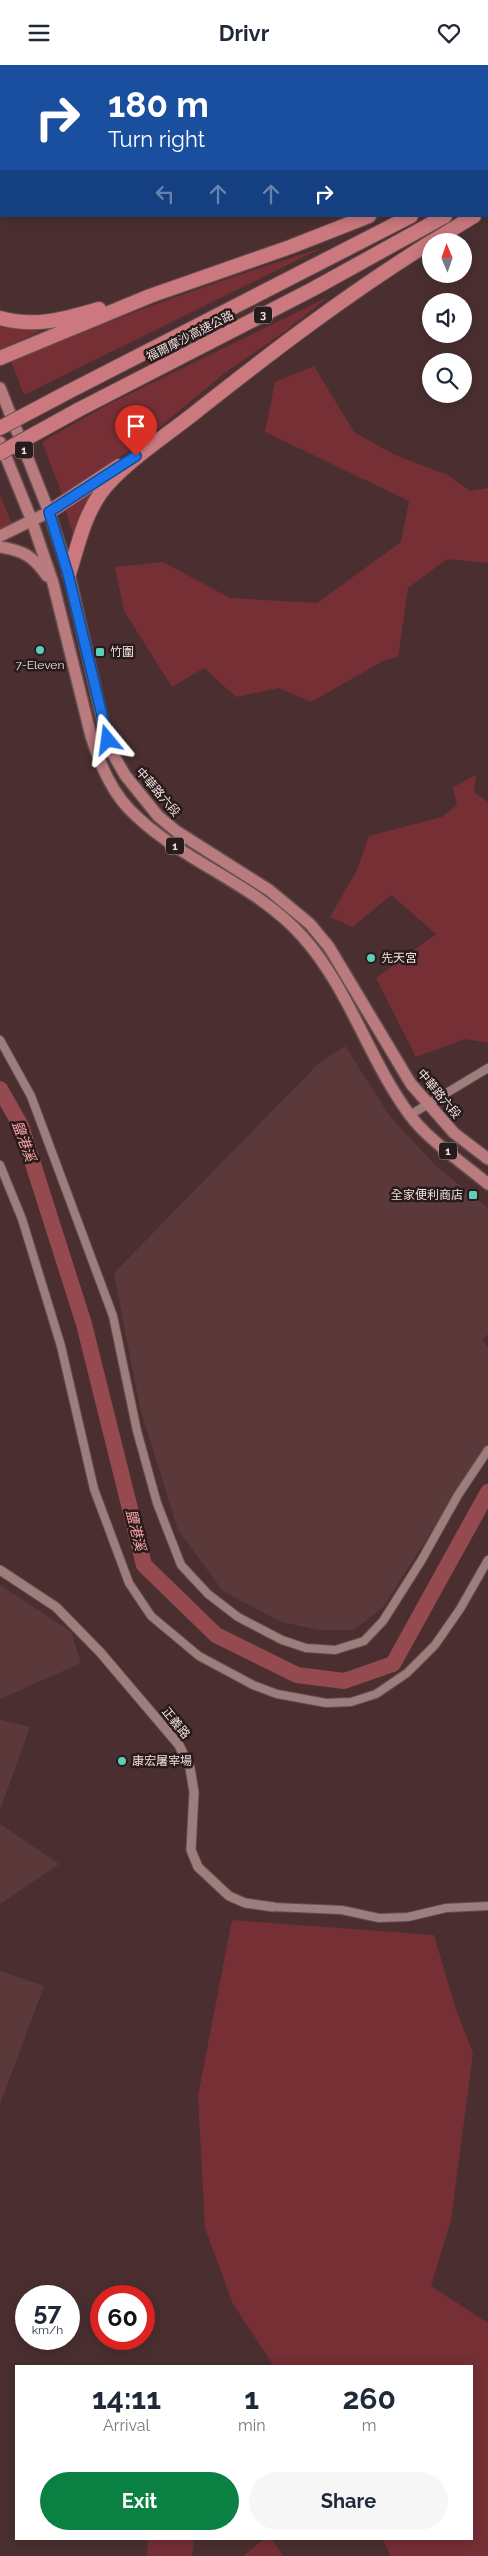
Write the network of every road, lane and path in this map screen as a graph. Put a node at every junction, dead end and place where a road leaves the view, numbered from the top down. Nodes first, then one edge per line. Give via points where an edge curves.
1 (366, 217) edge
2 (409, 217) edge
3 (443, 217) edge
4 (472, 217) edge
5 (447, 233) edge
6 (422, 248) edge
7 (150, 296) junction
8 (0, 318) edge
9 (0, 358) edge
10 (0, 388) edge
11 (0, 428) edge
12 (0, 442) edge
13 (150, 448) junction
14 (0, 453) edge
15 (49, 512) junction
16 (32, 521) junction
17 (0, 536) edge
18 (0, 547) edge
19 (68, 574) junction
20 (53, 583) junction
21 (0, 1040) edge
22 (488, 1068) edge
23 (426, 1104) junction
24 (410, 1115) junction
25 (488, 1159) edge
26 (0, 1165) edge
27 (488, 1184) edge
28 (488, 1450) edge
29 (488, 1560) edge
30 (0, 1570) edge
31 (488, 1906) edge
32 (272, 1907) joint

1 - 7 highway
2 - 11 highway, 福爾摩沙高速公路 / 3, bridge
3 - 14 highway, 福爾摩沙高速公路 / 3, bridge
4 - 5 highway
6 - 13 highway via 374,277
7 - 8 highway via 58,321 34,323
7 - 9 highway
10 - 15 main road, 中華路六段 / 1
12 - 16 main road, 1
13 - 15 highway
13 - 19 highway via 101,493 85,521
15 - 16 main road
15 - 19 main road, 中華路六段 / 1
16 - 17 main road
16 - 20 main road, 1
18 - 20 main road via 22,551
19 - 23 main road, 中華路六段 / 1 via 104,727 125,775 158,816 176,831 269,890 310,924 329,947 387,1046
20 - 24 main road, 1 via 91,736 111,785 127,808 149,828 263,902 302,936 334,981
21 - 28 street via 31,1096 113,1316 137,1431 157,1503 181,1565 208,1594 238,1617 282,1640 306,1648 335,1650 364,1641 383,1621
22 - 23 street
23 - 24 street
23 - 25 main road, 中華路六段 / 1 via 454,1133
24 - 27 main road, 1
26 - 29 street via 22,1219 53,1319 94,1489 128,1583 151,1616 199,1656 277,1695 326,1703 351,1702 376,1694 407,1673 435,1645
30 - 32 street, 正義路 via 56,1607 100,1652 179,1745 190,1768 194,1792 191,1850 198,1867 229,1896 245,1903
31 - 32 street via 446,1908 408,1917 379,1918 342,1910

